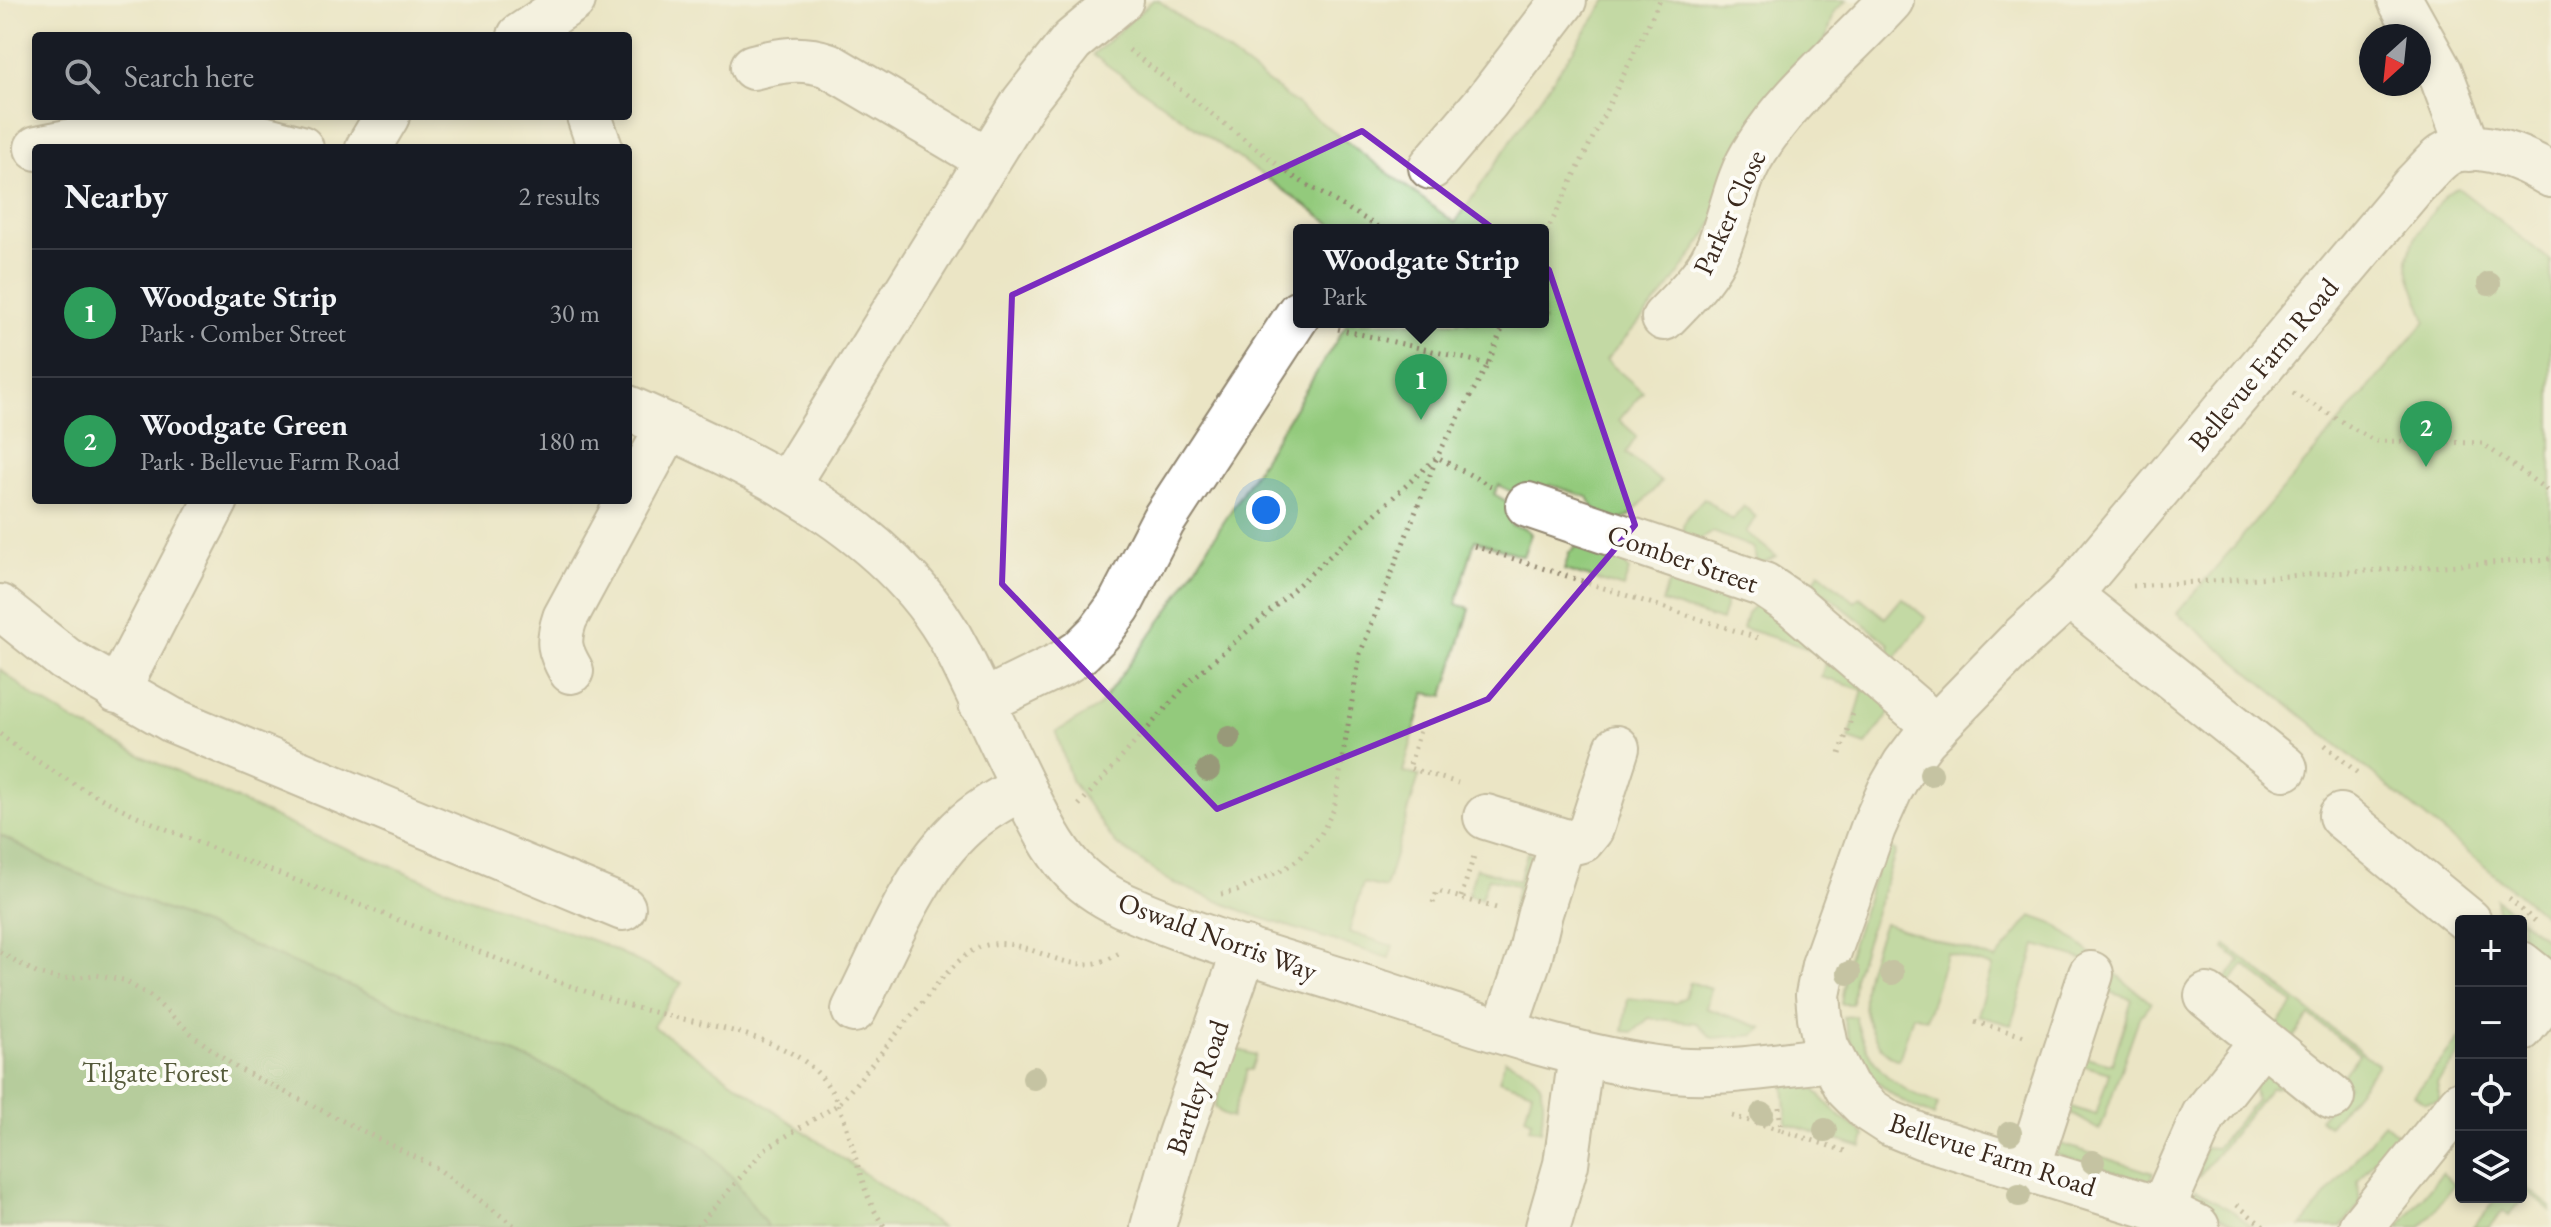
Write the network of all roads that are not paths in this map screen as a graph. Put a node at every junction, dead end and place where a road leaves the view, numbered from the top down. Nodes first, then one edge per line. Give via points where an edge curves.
1 (573, 0) edge
2 (1564, 0) edge
3 (1891, 0) edge
4 (2400, 0) edge
5 (1108, 10) edge
6 (534, 32) edge
7 (753, 67) dead end
8 (385, 120) edge
9 (590, 120) edge
10 (57, 144) edge
11 (286, 144) edge
12 (370, 144) edge
13 (599, 144) edge
14 (32, 149) edge
15 (2469, 149) junction
16 (0, 157) edge
17 (987, 159) junction
18 (1431, 167) dead end
19 (2551, 175) edge
20 (1664, 318) dead end
21 (1304, 328) edge
22 (632, 410) edge
23 (669, 426) junction
24 (786, 486) junction
25 (632, 494) edge
26 (214, 504) edge
27 (627, 504) edge
28 (1528, 505) road end
29 (2069, 595) junction
30 (0, 607) edge
31 (571, 671) dead end
32 (117, 691) junction
33 (981, 703) junction
34 (1936, 727) junction
35 (1617, 748) dead end
36 (2285, 768) dead end
37 (1023, 787) junction
38 (2341, 816) dead end
39 (1486, 817) dead end
40 (1563, 841) junction
41 (2484, 906) edge
42 (623, 908) dead end
43 (1245, 949) junction
44 (2527, 969) edge
45 (2091, 974) dead end
46 (2551, 990) edge
47 (2207, 996) dead end
48 (854, 1010) dead end
49 (2527, 1021) edge
50 (1504, 1031) junction
51 (2262, 1041) junction
52 (1581, 1055) junction
53 (1832, 1059) junction
54 (2332, 1097) dead end
55 (2455, 1110) edge
56 (2028, 1168) junction
57 (2179, 1204) edge
58 (1153, 1227) edge
59 (1548, 1227) edge
60 (2361, 1227) edge

1 - 6 street
2 - 18 street
3 - 20 street, Parker Close via 1772,125 1742,176 1713,261
4 - 15 street via 2440,72
5 - 17 street via 1051,66
7 - 17 street via 795,58 828,65
8 - 12 street
9 - 13 street
10 - 11 street via 169,125
14 - 16 street
15 - 19 street via 2518,157
15 - 29 street, Bellevue Farm Road via 2448,153 2415,184
17 - 24 street
21 - 33 street via 1163,521 1100,632 1063,663
22 - 23 street, Oswald Norris Way
23 - 24 street, Oswald Norris Way
23 - 25 street
24 - 33 street, Oswald Norris Way via 855,532 913,585 935,611
26 - 32 street
27 - 31 street via 565,618 560,653
28 - 34 street, Comber Street via 1764,585
29 - 34 street, Bellevue Farm Road
29 - 36 street
30 - 32 street via 65,659
32 - 42 street via 172,720
33 - 37 street, Oswald Norris Way
34 - 53 street, Bellevue Farm Road via 1890,790 1824,965 1818,995
35 - 40 street via 1591,829 1582,840
37 - 43 street, Oswald Norris Way via 1049,839 1086,882 1119,904
37 - 48 street via 991,805 945,845 926,871
38 - 41 street
39 - 40 street
40 - 50 street
43 - 50 street, Oswald Norris Way
43 - 58 street, Bartley Road
44 - 46 street
45 - 56 street
46 - 49 street
47 - 51 street
50 - 52 street, Oswald Norris Way
51 - 54 street
51 - 57 street via 2209,1107
52 - 53 street, Oswald Norris Way via 1694,1070
52 - 59 street via 1566,1164
53 - 56 street, Bellevue Farm Road via 1847,1088 1889,1123
55 - 60 street
56 - 57 street, Bellevue Farm Road

